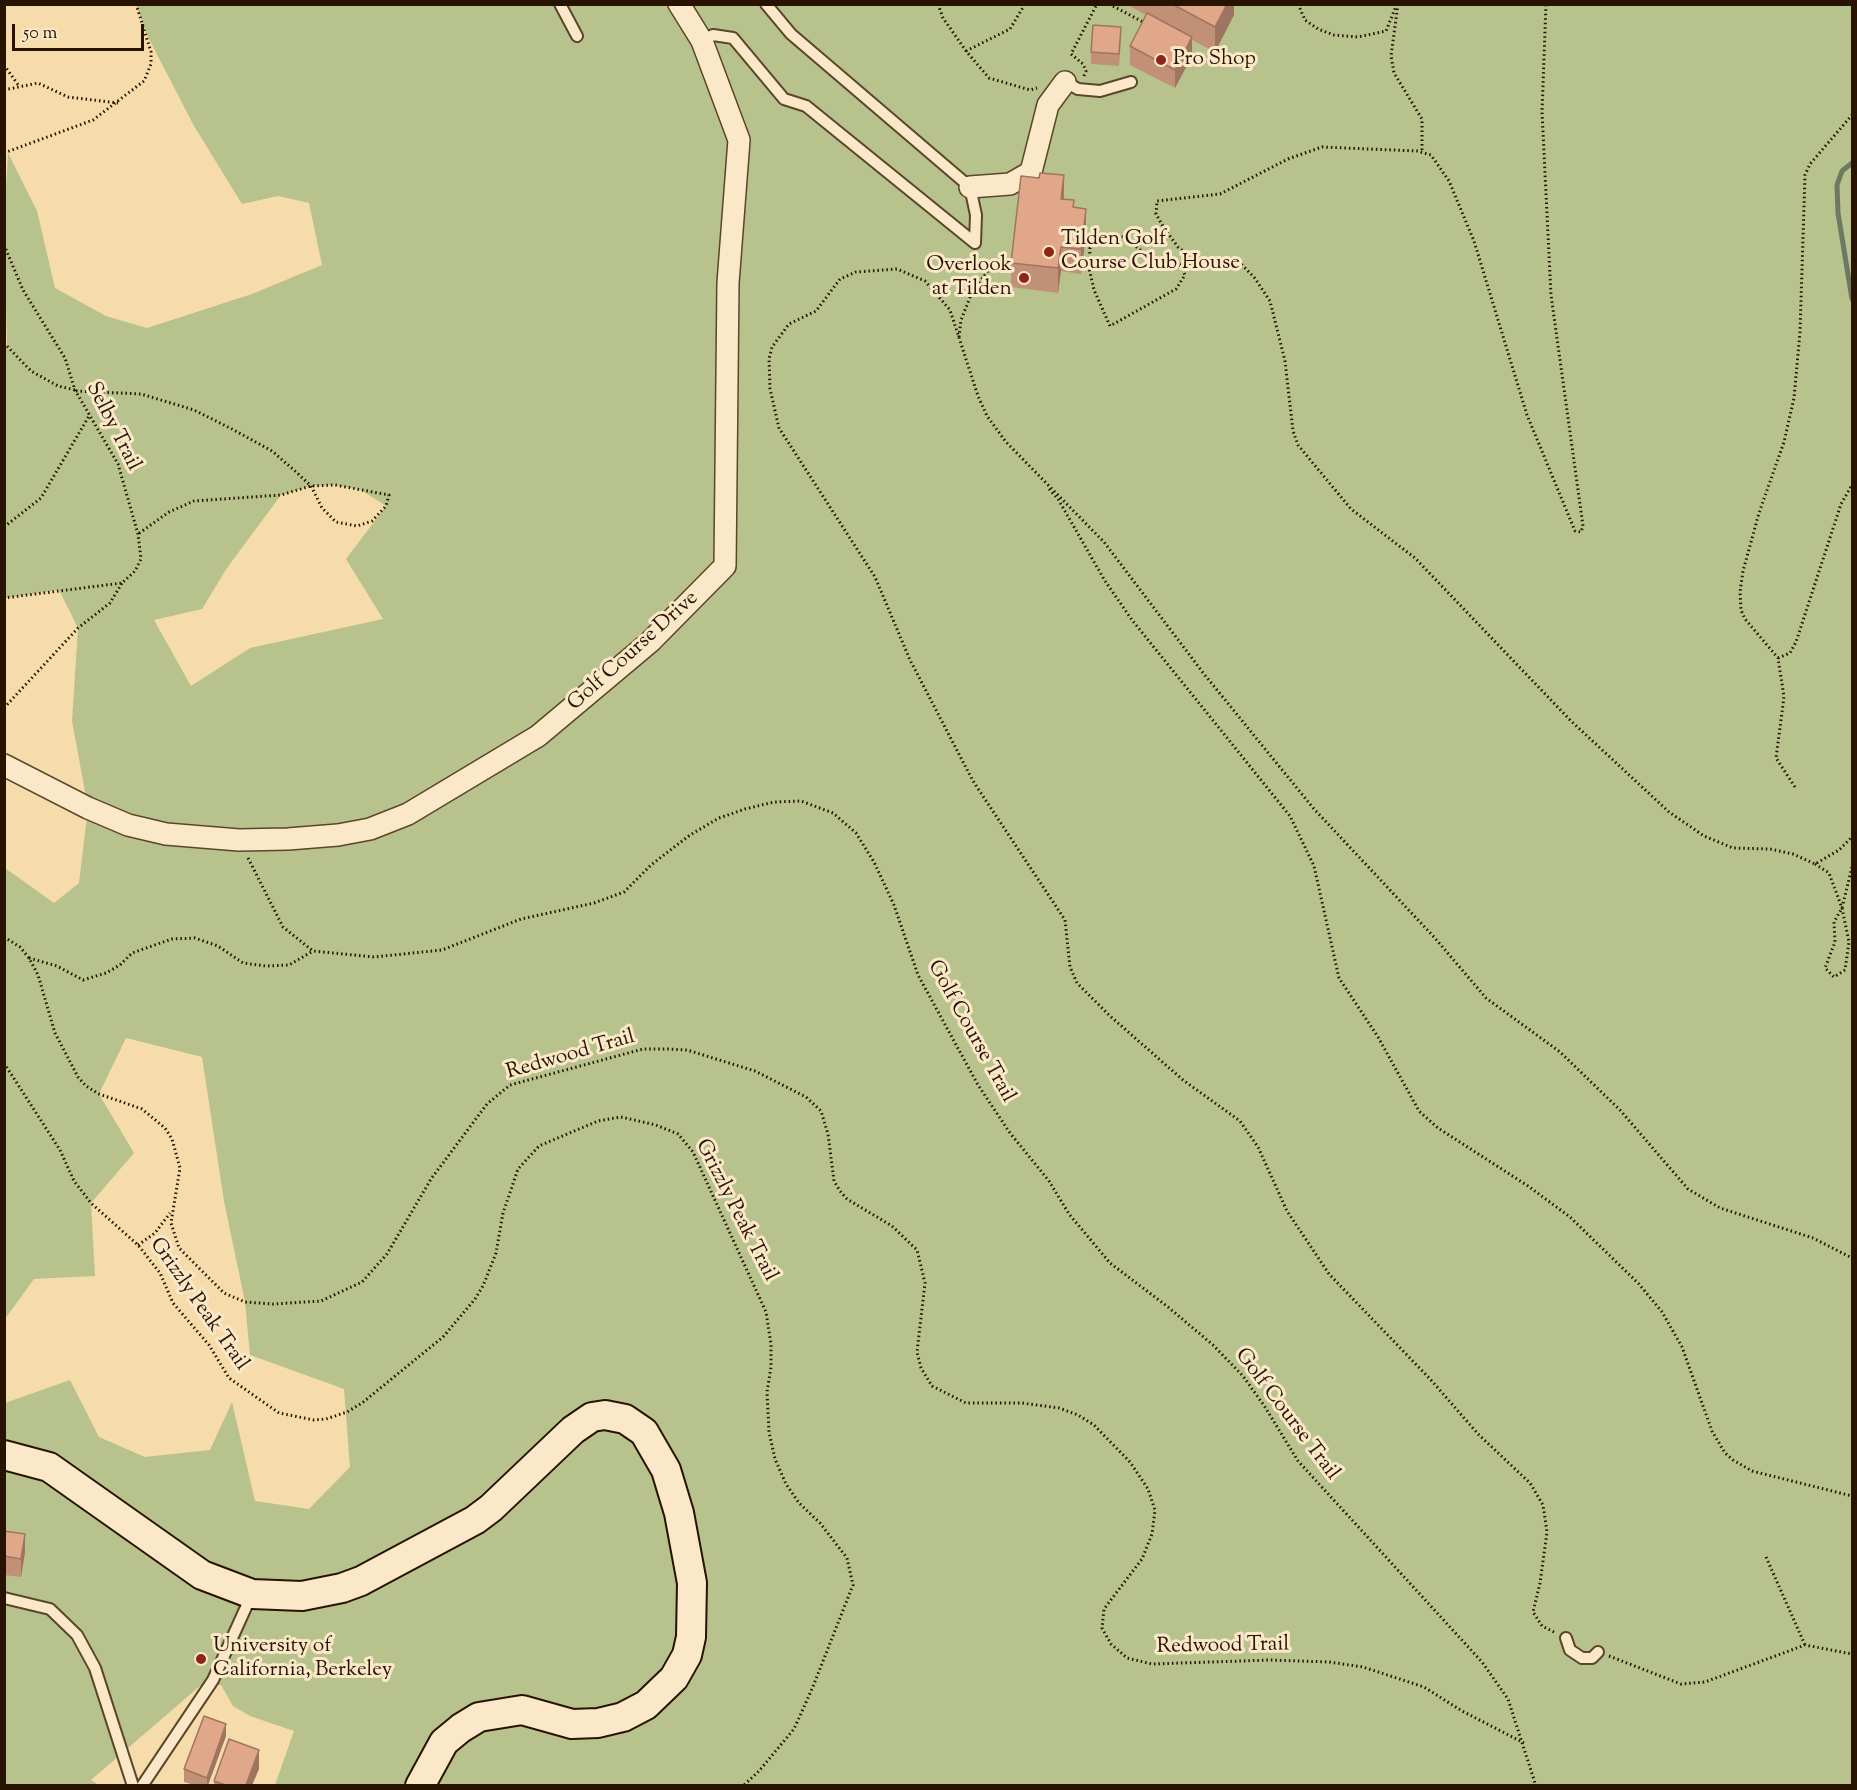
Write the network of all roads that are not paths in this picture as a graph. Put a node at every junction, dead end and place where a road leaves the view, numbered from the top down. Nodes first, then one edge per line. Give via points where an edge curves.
1 (560, 4) edge
2 (679, 4) edge
3 (766, 4) edge
4 (577, 36) dead end
5 (702, 41) junction
6 (1131, 82) dead end
7 (1072, 85) joint
8 (970, 187) junction
9 (4, 765) edge
10 (4, 1455) edge
11 (252, 1594) junction
12 (4, 1598) edge
13 (1566, 1638) road end
14 (1598, 1652) road end
15 (133, 1785) edge
16 (142, 1785) edge
17 (420, 1785) edge

1 - 4 lane
2 - 5 street, Golf Course Drive
3 - 8 lane via 791,34
5 - 8 lane via 712,35 733,39 784,99 806,106 975,243 976,215
5 - 9 street, Golf Course Drive via 739,140 728,283 725,566 650,642 538,736 408,814 370,829 338,835 239,840 166,834 128,825 88,808
6 - 7 lane via 1100,92
7 - 8 street via 1048,105 1031,172 1011,184
10 - 11 street via 49,1467 184,1565 220,1584
11 - 16 lane via 213,1680
11 - 17 street via 302,1596 361,1581 483,1514 592,1417 625,1419 644,1432 660,1456 669,1481 692,1583 687,1655 674,1678 646,1705 598,1724 572,1724 522,1710 479,1717 444,1742
12 - 15 lane via 50,1609 77,1635 95,1668
13 - 14 lane via 1570,1650 1582,1658 1592,1658

